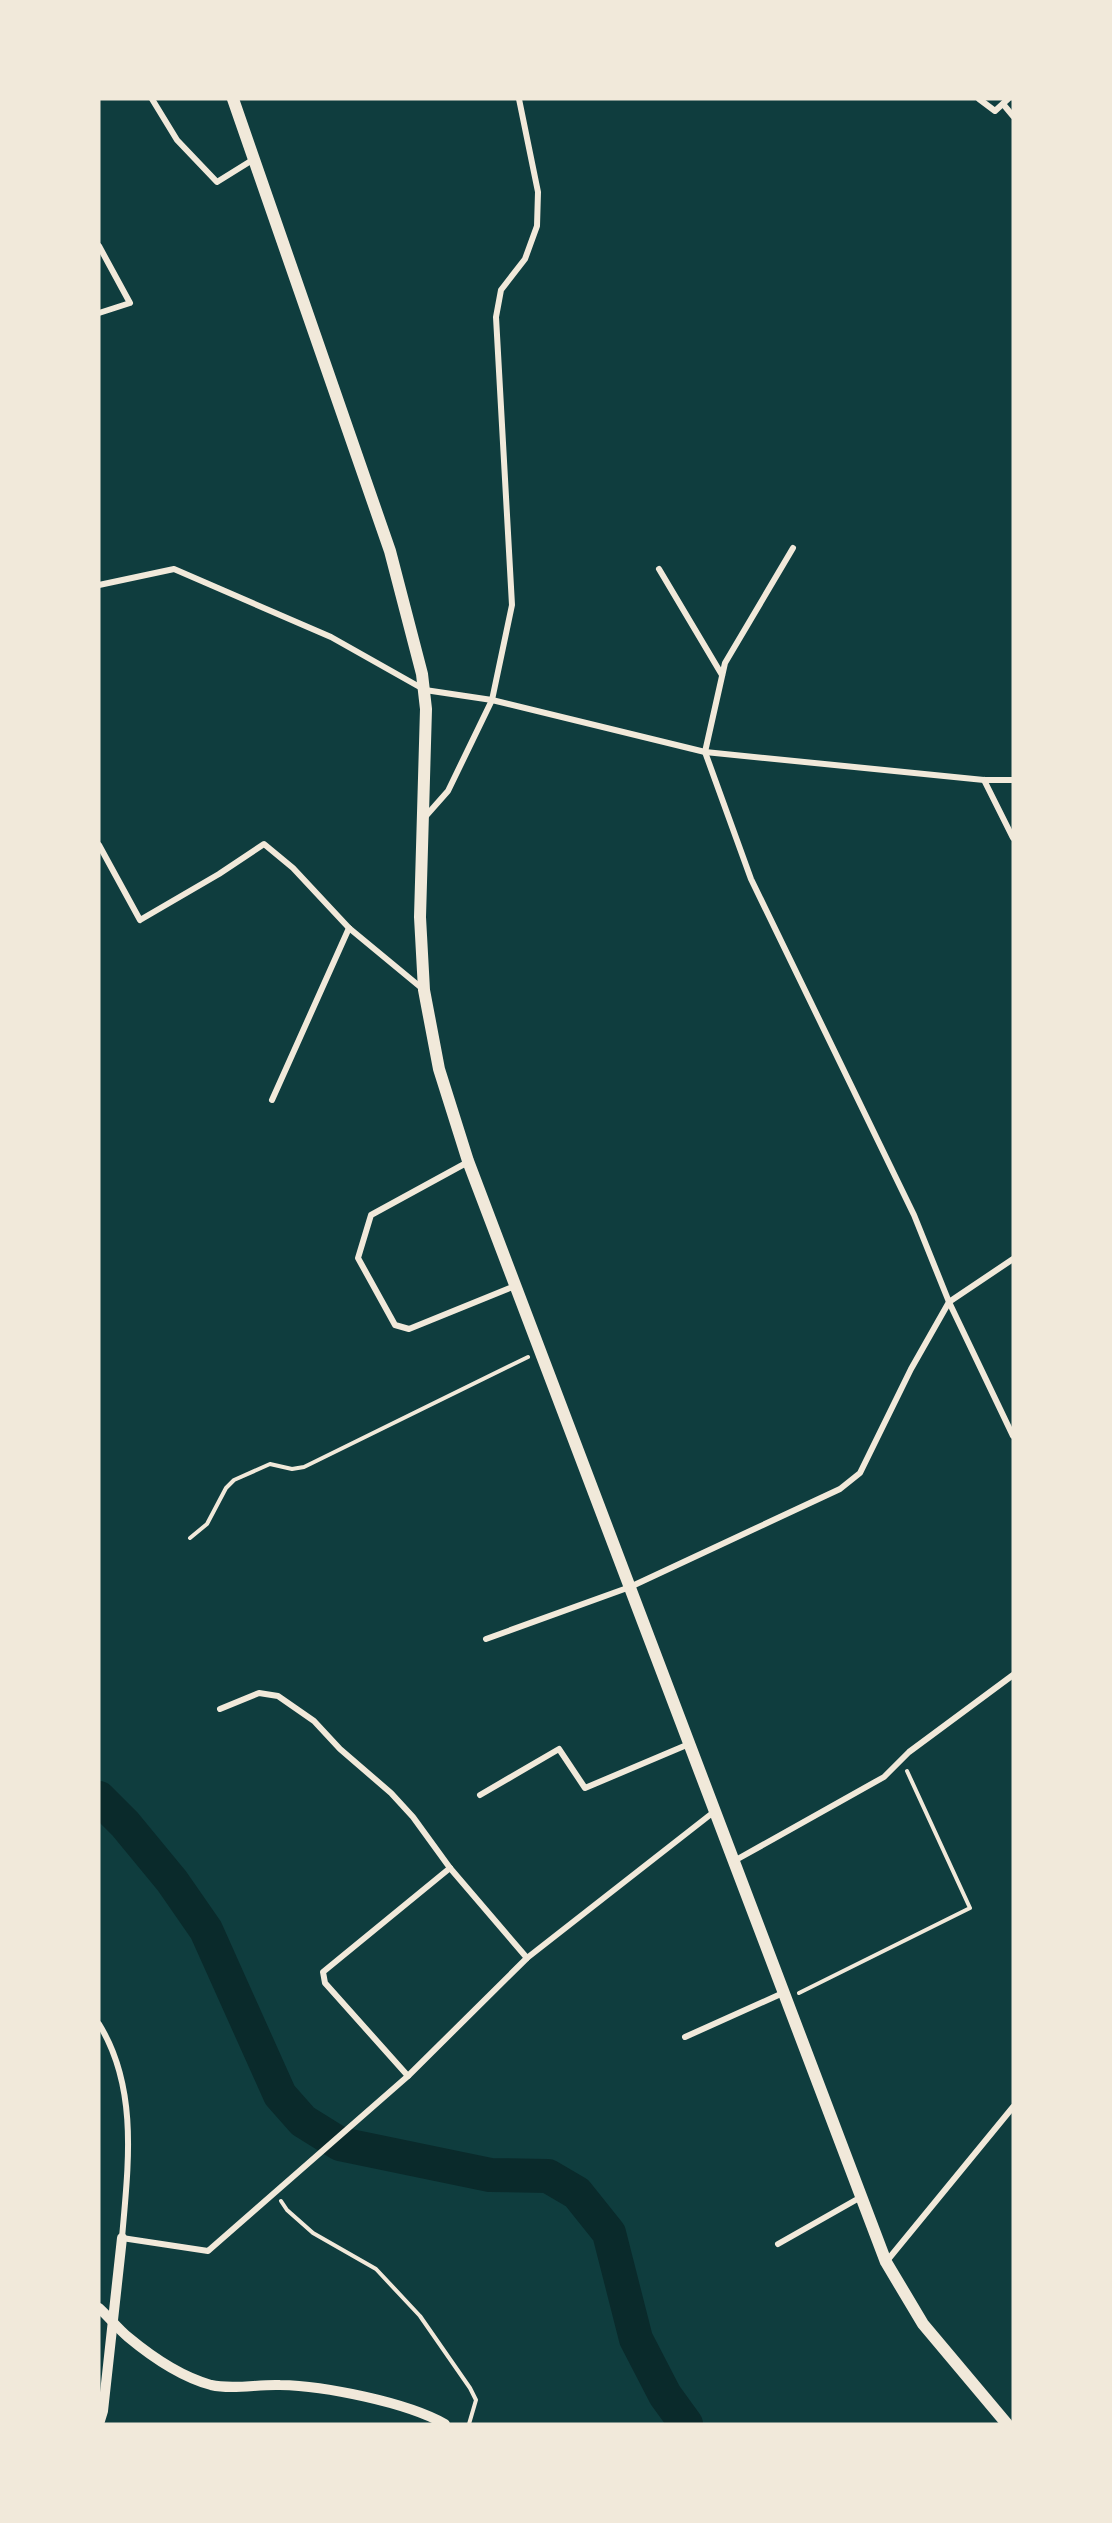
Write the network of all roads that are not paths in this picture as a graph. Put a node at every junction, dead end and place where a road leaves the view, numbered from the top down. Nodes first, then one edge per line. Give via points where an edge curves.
1 (152, 99) edge
2 (233, 99) edge
3 (519, 99) edge
4 (979, 99) edge
5 (1006, 101) edge
6 (1013, 116) edge
7 (254, 159) junction
8 (99, 246) edge
9 (99, 313) edge
10 (793, 548) dead end
11 (659, 569) dead end
12 (99, 585) edge
13 (722, 675) junction
14 (424, 690) junction
15 (492, 700) junction
16 (705, 752) junction
17 (984, 780) junction
18 (1013, 780) edge
19 (423, 819) junction
20 (1013, 838) edge
21 (99, 844) edge
22 (101, 852) edge
23 (349, 928) junction
24 (424, 990) junction
25 (272, 1100) dead end
26 (468, 1161) junction
27 (1013, 1259) edge
28 (515, 1286) junction
29 (949, 1302) junction
30 (1013, 1436) edge
31 (630, 1587) junction
32 (486, 1639) dead end
33 (1013, 1675) edge
34 (220, 1709) dead end
35 (689, 1744) junction
36 (480, 1795) dead end
37 (716, 1811) junction
38 (733, 1862) junction
39 (450, 1868) junction
40 (527, 1958) junction
41 (784, 1997) junction
42 (99, 2024) edge
43 (685, 2037) dead end
44 (408, 2076) junction
45 (1013, 2107) edge
46 (861, 2197) junction
47 (122, 2238) junction
48 (778, 2244) dead end
49 (886, 2262) junction
50 (99, 2308) edge
51 (113, 2321) junction
52 (99, 2424) edge
53 (445, 2424) edge
54 (1007, 2424) edge

1 - 7 street via 177,140 217,182
2 - 7 main road
3 - 15 street via 538,204 537,226 525,259 501,290 496,317 513,605
4 - 5 street via 994,111
5 - 6 street
7 - 14 main road via 390,551
8 - 9 street via 130,303
10 - 13 street via 725,663
11 - 13 street
12 - 14 street via 174,569 331,638
13 - 16 street
14 - 15 street
14 - 19 main road
15 - 16 street
15 - 19 street via 448,791
16 - 17 street
16 - 29 street via 751,879 914,1215
17 - 18 street
17 - 20 street
19 - 24 main road via 420,917
21 - 22 street
22 - 23 street via 140,920 264,844 293,868
23 - 24 street
23 - 25 street
24 - 26 main road via 439,1069
26 - 28 main road
26 - 28 street via 371,1215 358,1258 395,1325 409,1329
27 - 29 street
28 - 31 main road
29 - 30 street
29 - 31 street via 860,1473 840,1489
31 - 32 street
31 - 35 main road
33 - 38 street via 909,1752 884,1777
34 - 39 street via 259,1693 278,1696 314,1721 391,1793
35 - 36 street via 585,1788 559,1749
35 - 37 main road
37 - 38 main road
37 - 40 street
38 - 41 main road
39 - 40 street
39 - 44 street via 323,1972 325,1983
40 - 44 street
41 - 43 street
41 - 46 main road
42 - 47 street via 123,2081 129,2127
44 - 47 street via 208,2251
45 - 49 street
46 - 48 street
46 - 49 main road
47 - 51 street
49 - 54 main road via 923,2324
50 - 51 street
51 - 52 street
51 - 53 street via 127,2336 177,2371 213,2385 281,2385 344,2394 391,2404

